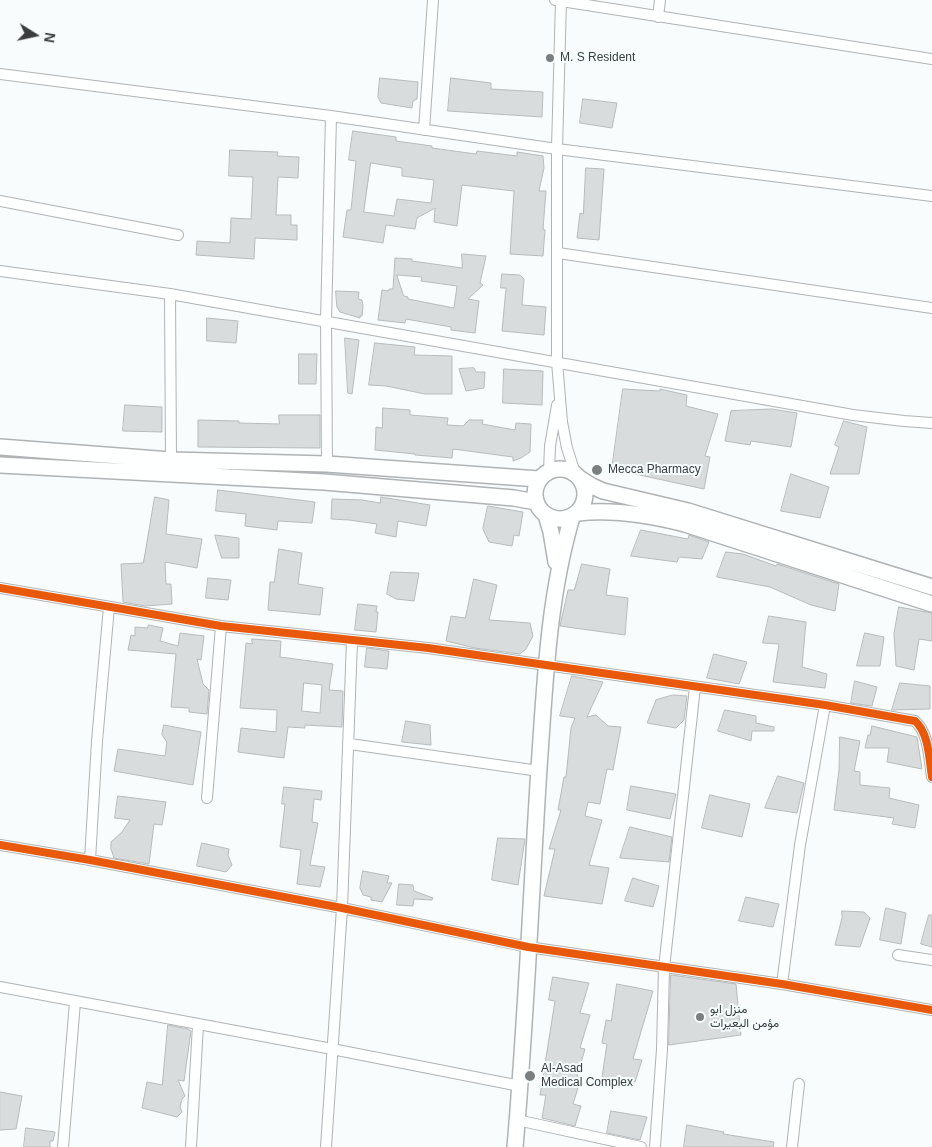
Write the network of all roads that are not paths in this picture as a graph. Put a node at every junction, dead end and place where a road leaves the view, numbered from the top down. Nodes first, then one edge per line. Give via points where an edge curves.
1 (433, 0) edge
2 (559, 0) edge
3 (660, 0) edge
4 (658, 17) junction
5 (932, 59) edge
6 (0, 74) edge
7 (331, 116) junction
8 (424, 130) junction
9 (557, 149) junction
10 (932, 196) edge
11 (0, 202) edge
12 (178, 235) dead end
13 (558, 254) junction
14 (0, 271) edge
15 (170, 294) junction
16 (932, 308) edge
17 (326, 321) junction
18 (557, 362) junction
19 (559, 396) junction
20 (932, 423) edge
21 (0, 447) edge
22 (171, 460) junction
23 (327, 464) junction
24 (0, 465) edge
25 (544, 475) junction
26 (578, 476) junction
27 (515, 478) junction
28 (603, 491) junction
29 (514, 498) junction
30 (536, 502) junction
31 (602, 511) junction
32 (546, 515) junction
33 (575, 515) junction
34 (556, 583) junction
35 (932, 587) edge
36 (0, 588) edge
37 (932, 604) edge
38 (109, 607) junction
39 (221, 626) junction
40 (352, 641) junction
41 (546, 665) junction
42 (695, 687) junction
43 (825, 705) junction
44 (350, 744) junction
45 (539, 771) junction
46 (932, 776) edge
47 (207, 798) dead end
48 (0, 845) edge
49 (90, 860) junction
50 (342, 908) junction
51 (528, 947) junction
52 (898, 956) dead end
53 (932, 960) edge
54 (664, 968) junction
55 (782, 984) junction
56 (0, 987) edge
57 (75, 1002) junction
58 (932, 1010) edge
59 (198, 1025) junction
60 (332, 1049) junction
61 (799, 1084) dead end
62 (520, 1086) junction
63 (518, 1120) junction
64 (63, 1147) edge
65 (191, 1147) edge
66 (326, 1147) edge
67 (515, 1147) edge
68 (641, 1147) edge
69 (655, 1147) edge
70 (792, 1147) edge

1 - 8 street
2 - 4 street
2 - 9 street
3 - 4 street
4 - 5 street
6 - 7 street
7 - 8 street
7 - 17 street
8 - 9 street
9 - 10 street
9 - 13 street
11 - 12 street
13 - 16 street
13 - 18 street
14 - 15 street
15 - 17 street
15 - 22 street
17 - 18 street
17 - 23 street
18 - 19 street
18 - 20 street via 853,415
19 - 25 street
19 - 26 street via 565,440
21 - 22 main road
22 - 23 main road
23 - 27 main road
24 - 29 main road via 324,482
25 - 26 main road via 557,469 567,469
25 - 27 main road
25 - 30 main road via 535,494
26 - 28 main road
26 - 33 main road via 586,493
27 - 29 main road via 520,486
28 - 31 main road via 600,500
28 - 35 main road via 688,511
29 - 30 main road
30 - 32 main road
31 - 33 main road
31 - 37 main road via 685,524
32 - 33 main road via 558,520
32 - 34 main road via 555,549
33 - 34 main road
34 - 41 main road
36 - 38 street
38 - 39 street
38 - 49 street
39 - 40 street
39 - 47 street
40 - 41 street
40 - 44 street
41 - 42 street
41 - 45 main road
42 - 43 street
42 - 54 street
43 - 46 street via 915,721 924,733
43 - 55 street via 800,845
44 - 45 street
44 - 50 street
45 - 51 main road
48 - 49 street
49 - 50 street
50 - 51 street
50 - 60 street
51 - 54 street
51 - 62 main road
52 - 53 street
54 - 55 street
54 - 69 street
55 - 58 street
56 - 57 street
57 - 59 street
57 - 64 street
59 - 60 street
59 - 65 street
60 - 62 street
60 - 66 street
61 - 70 street
62 - 63 main road
63 - 67 main road
63 - 68 street

